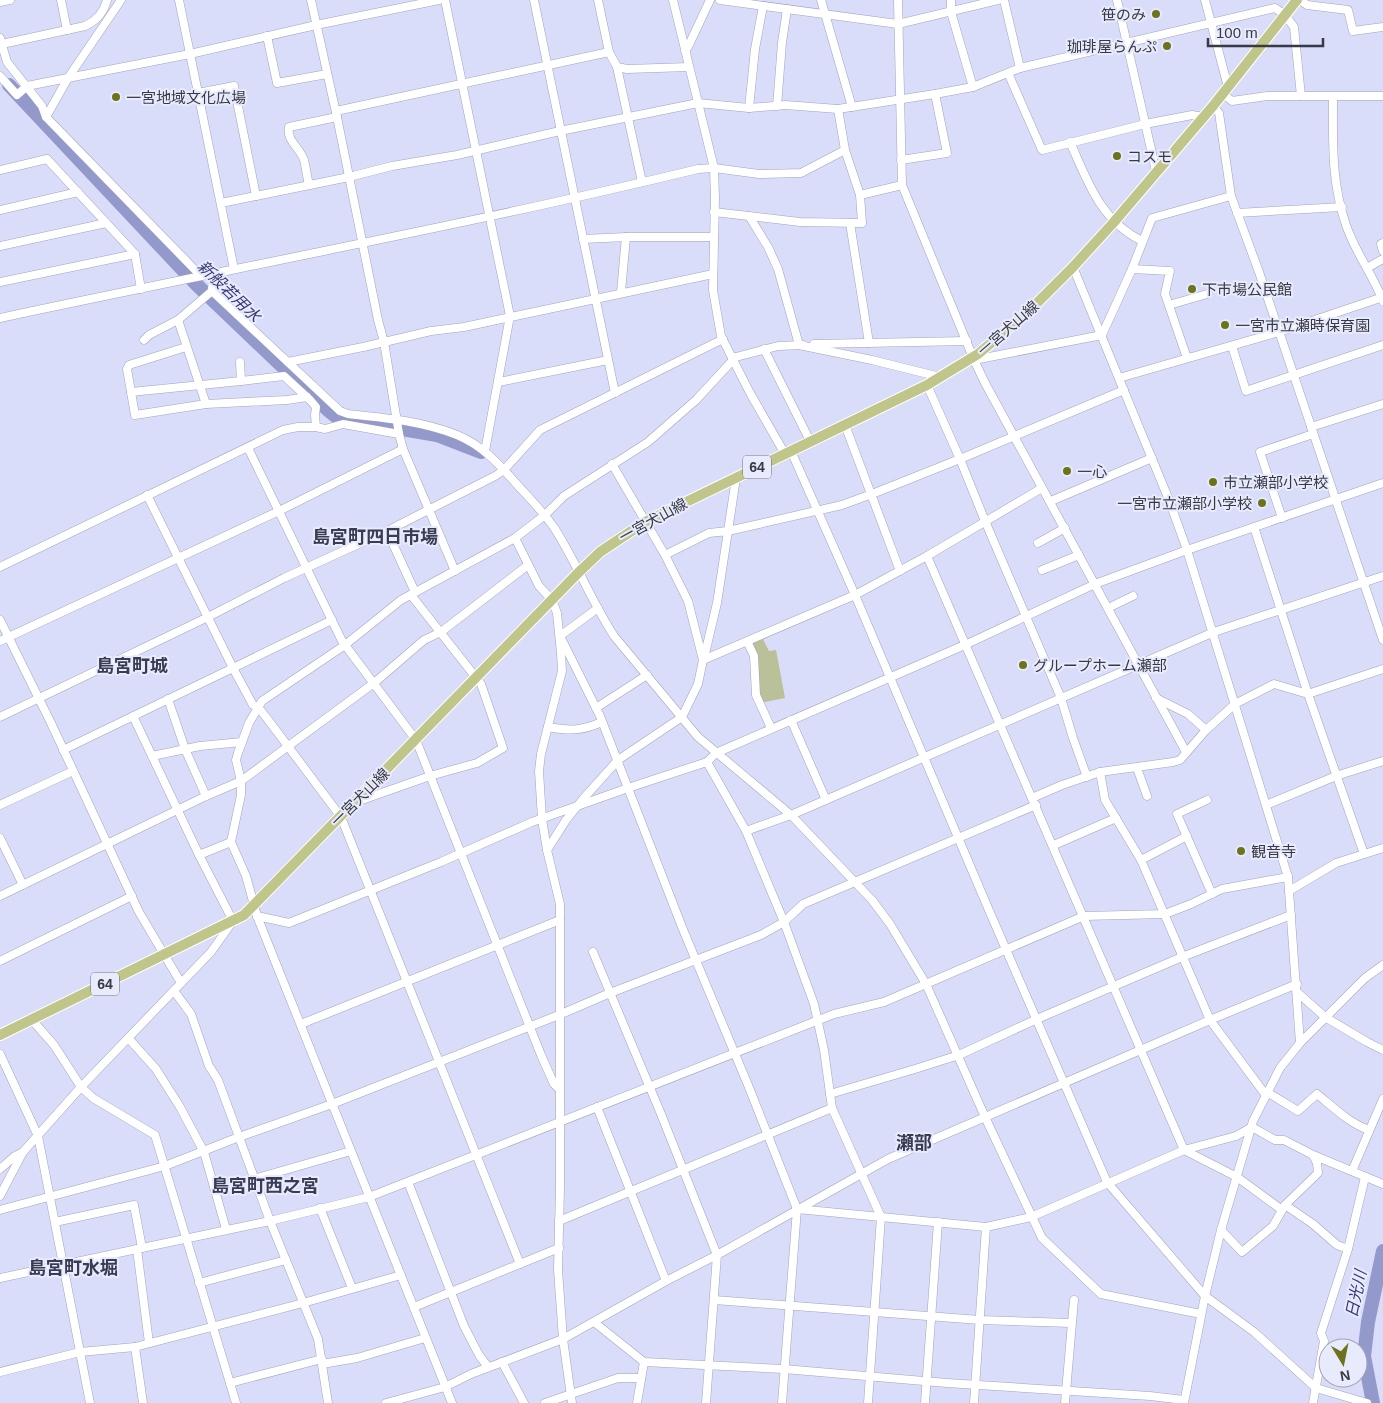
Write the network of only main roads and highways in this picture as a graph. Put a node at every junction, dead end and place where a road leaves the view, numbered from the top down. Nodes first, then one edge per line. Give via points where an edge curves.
1 (1298, 0) edge
2 (0, 1035) edge

1 - 2 main road, 一宮犬山線 / 64 via 1114,222 1029,311 974,359 645,522 600,552 341,817 256,910

